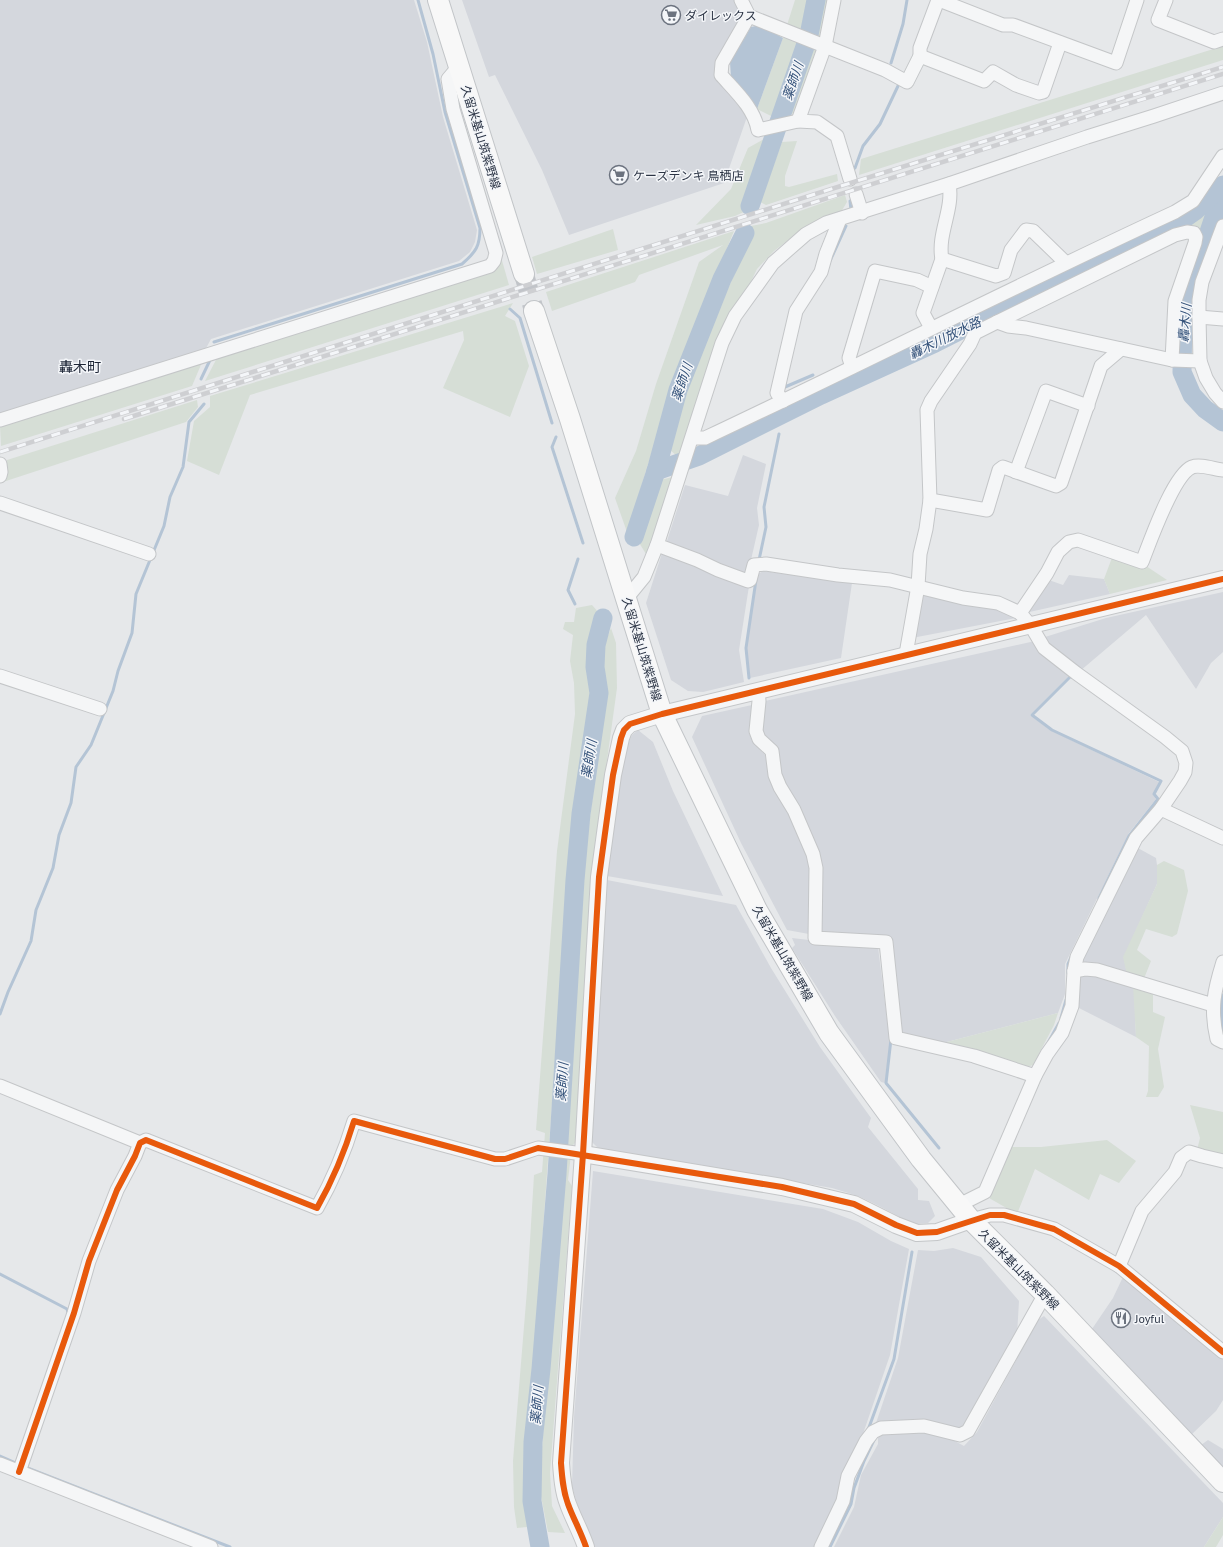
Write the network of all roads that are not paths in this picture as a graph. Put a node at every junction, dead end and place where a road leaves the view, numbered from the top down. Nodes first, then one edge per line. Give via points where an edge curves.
1 (438, 0) edge
2 (741, 0) edge
3 (834, 0) edge
4 (938, 0) edge
5 (1137, 0) edge
6 (1166, 0) edge
7 (749, 16) junction
8 (1223, 39) edge
9 (1060, 42) junction
10 (823, 45) junction
11 (920, 56) junction
12 (459, 66) junction
13 (1223, 94) edge
14 (798, 121) junction
15 (1223, 156) edge
16 (850, 179) dead end
17 (949, 184) junction
18 (856, 194) dead end
19 (862, 213) junction
20 (840, 219) junction
21 (1223, 226) edge
22 (942, 259) junction
23 (1066, 263) junction
24 (524, 274) tunnel mouth
25 (932, 287) junction
26 (970, 310) junction
27 (534, 311) tunnel mouth
28 (1199, 317) junction
29 (1223, 319) edge
30 (997, 322) junction
31 (931, 328) junction
32 (980, 330) junction
33 (1121, 349) junction
34 (1172, 360) junction
35 (1197, 361) junction
36 (852, 368) junction
37 (782, 401) junction
38 (1223, 402) edge
39 (1088, 406) junction
40 (0, 420) edge
41 (691, 443) junction
42 (0, 464) edge
43 (1223, 470) edge
44 (1016, 472) junction
45 (0, 476) edge
46 (930, 500) junction
47 (0, 503) edge
48 (657, 545) junction
49 (148, 554) dead end
50 (1223, 579) edge
51 (918, 586) junction
52 (626, 599) junction
53 (1020, 613) junction
54 (1031, 626) junction
55 (906, 654) junction
56 (0, 676) edge
57 (758, 690) junction
58 (100, 708) dead end
59 (662, 714) junction
60 (1161, 808) junction
61 (1223, 838) edge
62 (1223, 962) edge
63 (1074, 971) junction
64 (1213, 1005) junction
65 (1220, 1041) edge
66 (1035, 1076) junction
67 (0, 1086) edge
68 (140, 1143) junction
69 (583, 1154) junction
70 (1223, 1161) edge
71 (965, 1212) junction
72 (1120, 1266) junction
73 (1045, 1294) junction
74 (1223, 1352) edge
75 (0, 1464) edge
76 (21, 1467) junction
77 (1223, 1482) edge
78 (211, 1547) edge
79 (586, 1547) edge
80 (821, 1547) edge

1 - 12 main road, 久留米基山筑紫野線
2 - 7 street
3 - 10 street
4 - 9 street via 1003,25 1013,25
4 - 11 street via 920,48
5 - 9 street via 1116,63
6 - 8 street via 1158,20 1214,42
7 - 10 street
7 - 14 street via 722,63 721,75 752,112 758,130
9 - 11 street via 1043,92 1039,93 993,72 984,81
10 - 11 street via 885,70 907,82
10 - 14 street
12 - 24 main road, 久留米基山筑紫野線
12 - 40 street via 448,80 453,109 496,253 490,266
13 - 17 street
14 - 16 street via 817,122 837,136
15 - 23 street via 1193,201
17 - 19 street
17 - 22 street via 951,194 940,249
18 - 19 street
19 - 20 street
20 - 37 street via 821,272 796,311 777,393
20 - 41 street via 806,234 773,263 735,316 722,343
21 - 28 street via 1202,282
22 - 23 street via 996,276 1004,273 1011,250 1026,230 1033,231
22 - 25 street
23 - 26 street
25 - 31 street via 923,313
25 - 36 street via 917,280 875,271 849,358
26 - 31 street
26 - 32 street
27 - 52 main road, 久留米基山筑紫野線
28 - 29 street
28 - 35 street
30 - 32 street
30 - 33 street
30 - 34 street via 1175,235 1187,232 1196,237 1175,301
31 - 36 street
32 - 46 street via 975,333 927,410
33 - 34 street
33 - 39 street via 1101,366
34 - 35 street
35 - 38 street
36 - 37 street
37 - 41 street
39 - 44 street via 1061,483 1056,486
39 - 44 street via 1046,391
41 - 48 street
42 - 45 street
43 - 53 street via 1194,466 1188,470 1167,501 1142,562 1078,540 1068,542 1058,552
44 - 46 street via 1003,467 999,470 987,510
46 - 51 street via 920,554
47 - 49 street
48 - 51 street via 748,581 754,565 766,564
48 - 52 street via 644,577
50 - 54 street
51 - 53 street via 963,598 998,603
51 - 55 street
52 - 59 main road, 久留米基山筑紫野線
53 - 54 street
54 - 55 street
54 - 60 street via 1044,648 1182,751 1186,763 1185,772
55 - 57 street
56 - 58 street
57 - 59 street
57 - 66 street via 756,731 759,739 772,751 775,775 813,854 816,868 816,938 886,942 896,1038 974,1056
59 - 69 street via 630,724 624,730 613,776 599,877
59 - 71 main road, 久留米基山筑紫野線 via 757,910 829,1033 921,1159
60 - 61 street
60 - 63 street via 1136,838 1126,856 1077,957
62 - 64 street via 1214,991
63 - 64 street via 1096,970
63 - 66 street via 1072,1006 1062,1034
64 - 65 street via 1213,1023
66 - 71 street via 986,1192
67 - 68 street
68 - 69 street via 146,1140 317,1208 344,1153 354,1121 495,1159 505,1159 538,1148
68 - 76 street via 117,1190 89,1261
69 - 71 street via 782,1188 854,1204 917,1233 937,1232
69 - 79 street via 561,1464 568,1503
70 - 72 street via 1189,1152 1181,1158 1175,1172 1142,1211
71 - 72 street via 1004,1215 1054,1229
71 - 73 main road, 久留米基山筑紫野線
72 - 74 street
73 - 77 main road, 久留米基山筑紫野線
73 - 80 street via 968,1431 960,1435 924,1426 881,1428 869,1436 848,1476 843,1500
75 - 76 street
76 - 78 street

